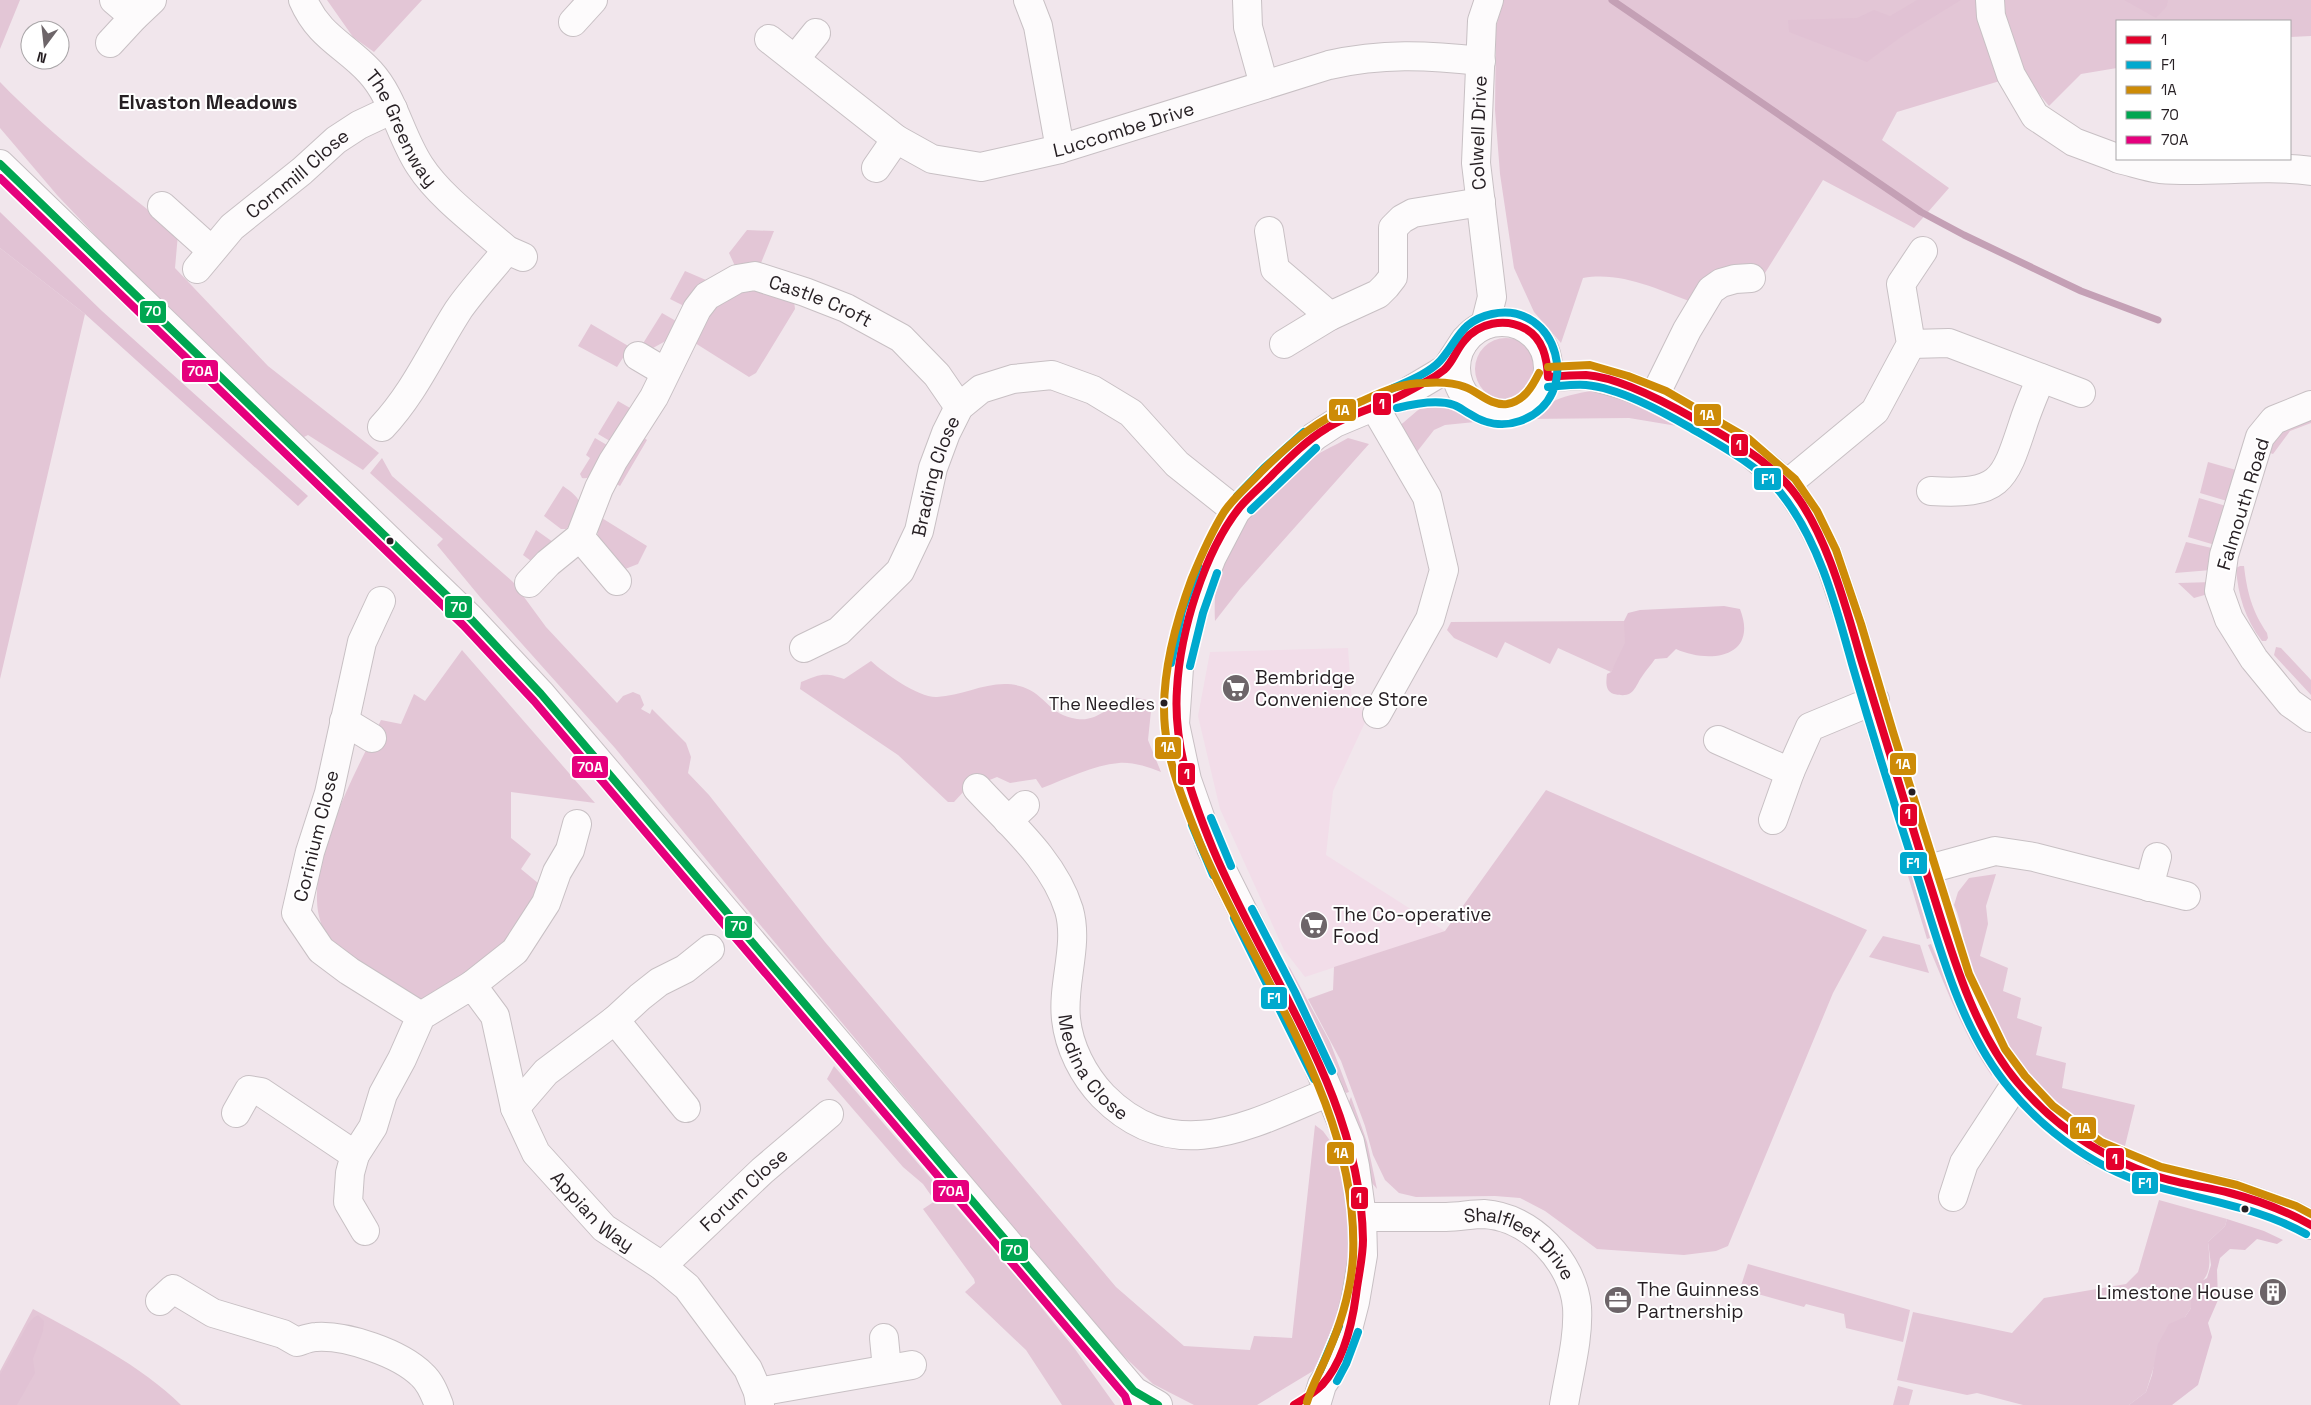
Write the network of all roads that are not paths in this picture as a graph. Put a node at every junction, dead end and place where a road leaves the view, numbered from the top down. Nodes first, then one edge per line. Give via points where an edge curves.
1 (303, 0) edge
2 (594, 0) edge
3 (1028, 0) edge
4 (1247, 0) edge
5 (1489, 0) edge
6 (1990, 0) edge
7 (133, 6) edge
8 (573, 22) dead end
9 (816, 33) dead end
10 (770, 39) dead end
11 (110, 43) dead end
12 (795, 59) junction
13 (1481, 61) junction
14 (1264, 85) junction
15 (393, 109) junction
16 (896, 139) junction
17 (1060, 149) junction
18 (2116, 158) edge
19 (2122, 160) edge
20 (0, 164) edge
21 (876, 168) dead end
22 (2311, 171) edge
23 (1481, 202) junction
24 (162, 206) dead end
25 (1269, 231) dead end
26 (1923, 251) dead end
27 (1751, 278) dead end
28 (1330, 316) junction
29 (1486, 329) junction
30 (1284, 344) dead end
31 (1911, 344) junction
32 (638, 356) dead end
33 (665, 372) junction
34 (1548, 376) junction
35 (2041, 378) junction
36 (2081, 393) dead end
37 (1404, 394) junction
38 (1464, 396) junction
39 (1654, 397) junction
40 (2311, 405) edge
41 (1374, 406) junction
42 (959, 407) junction
43 (381, 426) dead end
44 (1787, 484) junction
45 (1931, 491) dead end
46 (1236, 511) junction
47 (580, 537) junction
48 (617, 581) dead end
49 (529, 583) dead end
50 (381, 601) dead end
51 (804, 648) dead end
52 (1875, 700) junction
53 (1377, 714) dead end
54 (2311, 718) edge
55 (344, 721) junction
56 (372, 738) dead end
57 (1718, 740) dead end
58 (1790, 772) junction
59 (976, 788) dead end
60 (1773, 820) dead end
61 (577, 824) dead end
62 (2157, 857) dead end
63 (1925, 870) junction
64 (2149, 887) junction
65 (2186, 896) dead end
66 (710, 949) dead end
67 (472, 985) junction
68 (421, 1016) junction
69 (615, 1020) junction
70 (2017, 1082) junction
71 (1329, 1092) junction
72 (515, 1108) junction
73 (686, 1108) dead end
74 (236, 1113) dead end
75 (829, 1114) dead end
76 (355, 1155) junction
77 (1954, 1197) dead end
78 (1362, 1217) junction
79 (2311, 1225) edge
80 (365, 1231) dead end
81 (662, 1266) junction
82 (160, 1301) dead end
83 (884, 1338) dead end
84 (1319, 1395) edge
85 (759, 1398) edge
86 (1136, 1398) edge
87 (439, 1405) edge
88 (1158, 1405) edge
89 (1294, 1405) edge
90 (1564, 1405) edge

1 - 15 street, The Greenway via 316,24 370,72
2 - 8 street
3 - 17 street via 1038,26
4 - 14 street via 1248,28
5 - 13 street, Colwell Drive via 1482,21
6 - 18 street via 1991,16 2011,75 2035,116 2074,142
7 - 11 street
9 - 12 street
10 - 12 street, Luccombe Drive
12 - 16 street, Luccombe Drive
13 - 14 street, Luccombe Drive via 1416,55 1351,60
13 - 23 street, Colwell Drive via 1476,163
14 - 17 street, Luccombe Drive
15 - 24 street, Cornmill Close via 336,140 232,227 204,260
15 - 43 street, The Greenway via 405,139 427,176 515,254 460,309 421,376 395,414
16 - 17 street, Luccombe Drive via 932,159 981,167
16 - 21 street
19 - 22 street via 2158,168
20 - 86 street via 470,618 540,694
23 - 28 street via 1413,212 1402,219 1393,228 1393,277 1378,294
23 - 29 street, Colwell Drive via 1492,296
25 - 28 street via 1275,269
26 - 31 street via 1901,284
27 - 39 street via 1721,283 1711,290
28 - 30 street
29 - 34 street via 1525,328 1536,336 1547,358
29 - 37 street via 1446,369
29 - 38 street via 1457,358 1457,378
31 - 35 street via 1949,343
31 - 44 street via 1875,411
32 - 33 street
33 - 42 street, Castle Croft via 707,296 737,279 755,276 846,308 901,338 937,375
33 - 47 street, Castle Croft via 654,397 599,488
34 - 38 street via 1537,399 1510,414 1484,411
34 - 39 street via 1588,375
35 - 36 street
35 - 45 street via 2017,446 2002,476 1969,491
37 - 38 street
37 - 41 street
39 - 44 street via 1688,413 1743,447
40 - 54 street, Falmouth Road via 2274,420 2260,437 2224,555 2219,591 2229,620 2254,659 2290,702
41 - 46 street via 1335,423 1315,436
41 - 53 street via 1427,497 1444,570 1430,619
42 - 46 street, Brading Close via 981,389 1012,379 1052,375 1093,390 1131,413 1177,464
42 - 51 street, Brading Close via 933,468 919,531 900,571 838,631
44 - 52 street via 1826,552
46 - 71 street via 1212,557 1192,608 1179,668 1175,724 1187,780 1211,848 1306,1037
47 - 48 street
47 - 49 street, Castle Croft
50 - 55 street, Corinium Close via 362,642
52 - 58 street via 1810,727
52 - 63 street
55 - 56 street
55 - 68 street, Corinium Close via 329,793 310,852 296,913 322,950
57 - 58 street
58 - 60 street
59 - 71 street, Medina Close via 1016,813 1062,892 1072,926 1065,995 1067,1030 1081,1065 1098,1090 1117,1109 1158,1130 1206,1136 1233,1130
61 - 67 street via 570,850 556,872 546,903 515,951
62 - 64 street
63 - 64 street via 1994,851 2034,857
63 - 70 street via 1960,978 1996,1054
64 - 65 street
66 - 69 street via 640,996
67 - 68 street
67 - 72 street, Appian Way via 495,1016
68 - 76 street via 382,1094 373,1127
69 - 72 street via 546,1072
69 - 73 street
70 - 77 street via 1964,1163
70 - 79 street via 2046,1113 2096,1151 2158,1177 2234,1194
71 - 78 street via 1350,1142
72 - 81 street, Appian Way via 536,1153 604,1228
74 - 76 street via 249,1090 260,1092
75 - 81 street, Forum Close via 762,1171
76 - 80 street via 348,1202
78 - 84 street via 1363,1255 1355,1302 1340,1351
78 - 90 street, Shalfleet Drive via 1485,1214 1534,1233 1544,1242 1562,1262 1571,1279 1577,1307 1576,1334
81 - 85 street, Appian Way via 687,1287 703,1307 748,1369
82 - 87 street via 173,1289 213,1313 283,1334 297,1342 315,1337 357,1341 403,1361 422,1375 434,1391
83 - 85 street via 900,1367
84 - 89 street
86 - 88 street

